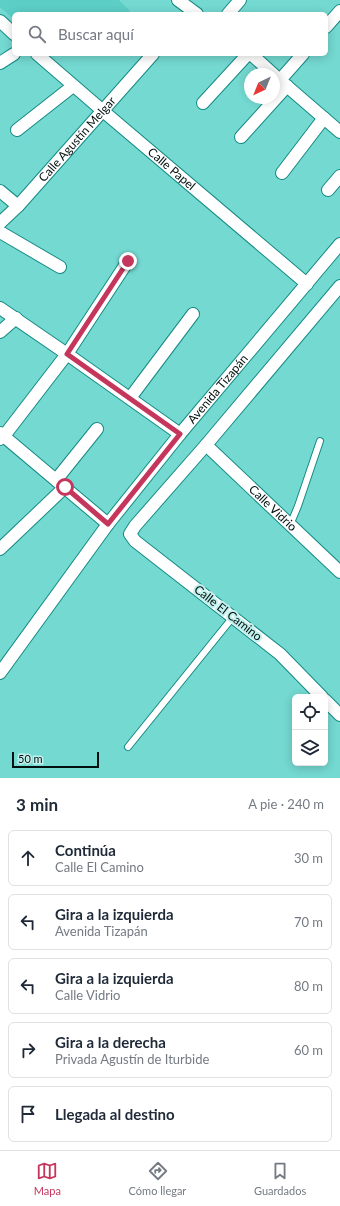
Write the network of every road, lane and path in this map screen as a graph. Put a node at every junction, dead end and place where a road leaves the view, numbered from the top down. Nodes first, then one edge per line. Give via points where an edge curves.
1 (178, 0) edge
2 (240, 0) edge
3 (340, 11) edge
4 (191, 12) edge
5 (230, 12) edge
6 (0, 21) edge
7 (328, 25) edge
8 (12, 32) edge
9 (12, 55) edge
10 (39, 56) edge
11 (151, 56) edge
12 (246, 56) edge
13 (253, 56) edge
14 (301, 56) edge
15 (0, 63) edge
16 (267, 68) edge
17 (280, 78) edge
18 (280, 80) edge
19 (73, 86) junction
20 (203, 103) dead end
21 (262, 104) edge
22 (103, 111) junction
23 (324, 118) junction
24 (17, 130) dead end
25 (340, 132) edge
26 (240, 137) dead end
27 (282, 173) dead end
28 (340, 176) edge
29 (328, 190) dead end
30 (0, 191) edge
31 (18, 206) junction
32 (0, 223) edge
33 (0, 232) edge
34 (340, 244) edge
35 (128, 261) dead end
36 (60, 266) dead end
37 (307, 284) junction
38 (340, 286) edge
39 (0, 308) edge
40 (193, 314) dead end
41 (16, 318) junction
42 (0, 332) edge
43 (67, 354) junction
44 (130, 398) junction
45 (97, 429) dead end
46 (180, 434) junction
47 (1, 436) edge
48 (320, 441) dead end
49 (206, 446) junction
50 (61, 484) junction
51 (108, 524) junction
52 (290, 525) junction
53 (0, 549) edge
54 (340, 572) edge
55 (233, 617) junction
56 (0, 673) edge
57 (319, 694) edge
58 (328, 703) edge
59 (340, 715) edge
60 (128, 747) dead end

1 - 4 street
2 - 5 street
3 - 7 street
6 - 8 street
9 - 15 street
10 - 19 street, Calle Papel
11 - 22 street, Calle Agustín Melgar
12 - 20 street
13 - 16 street
14 - 17 street
18 - 23 street
19 - 22 street, Calle Papel
19 - 24 street
21 - 26 street
22 - 31 street, Calle Agustín Melgar
22 - 37 street, Calle Papel
23 - 25 street
23 - 27 street
28 - 29 street
30 - 31 street
31 - 32 street, Calle Agustín Melgar
33 - 36 street
34 - 37 street, Avenida Tizapán
35 - 43 street
37 - 46 street, Avenida Tizapán
38 - 49 street
39 - 41 street
40 - 44 street
41 - 42 street
41 - 43 street
43 - 44 street
43 - 47 street
44 - 46 street
45 - 50 street
46 - 51 street, Avenida Tizapán
47 - 50 street
48 - 52 lane
49 - 52 street, Calle Vidrio
49 - 55 street, Calle El Camino via 134,526 130,534 135,541
50 - 51 street
50 - 53 street
51 - 56 street, Avenida Tizapán
52 - 54 street, Calle Vidrio
55 - 57 street, Calle El Camino via 280,654
55 - 60 lane
58 - 59 street

